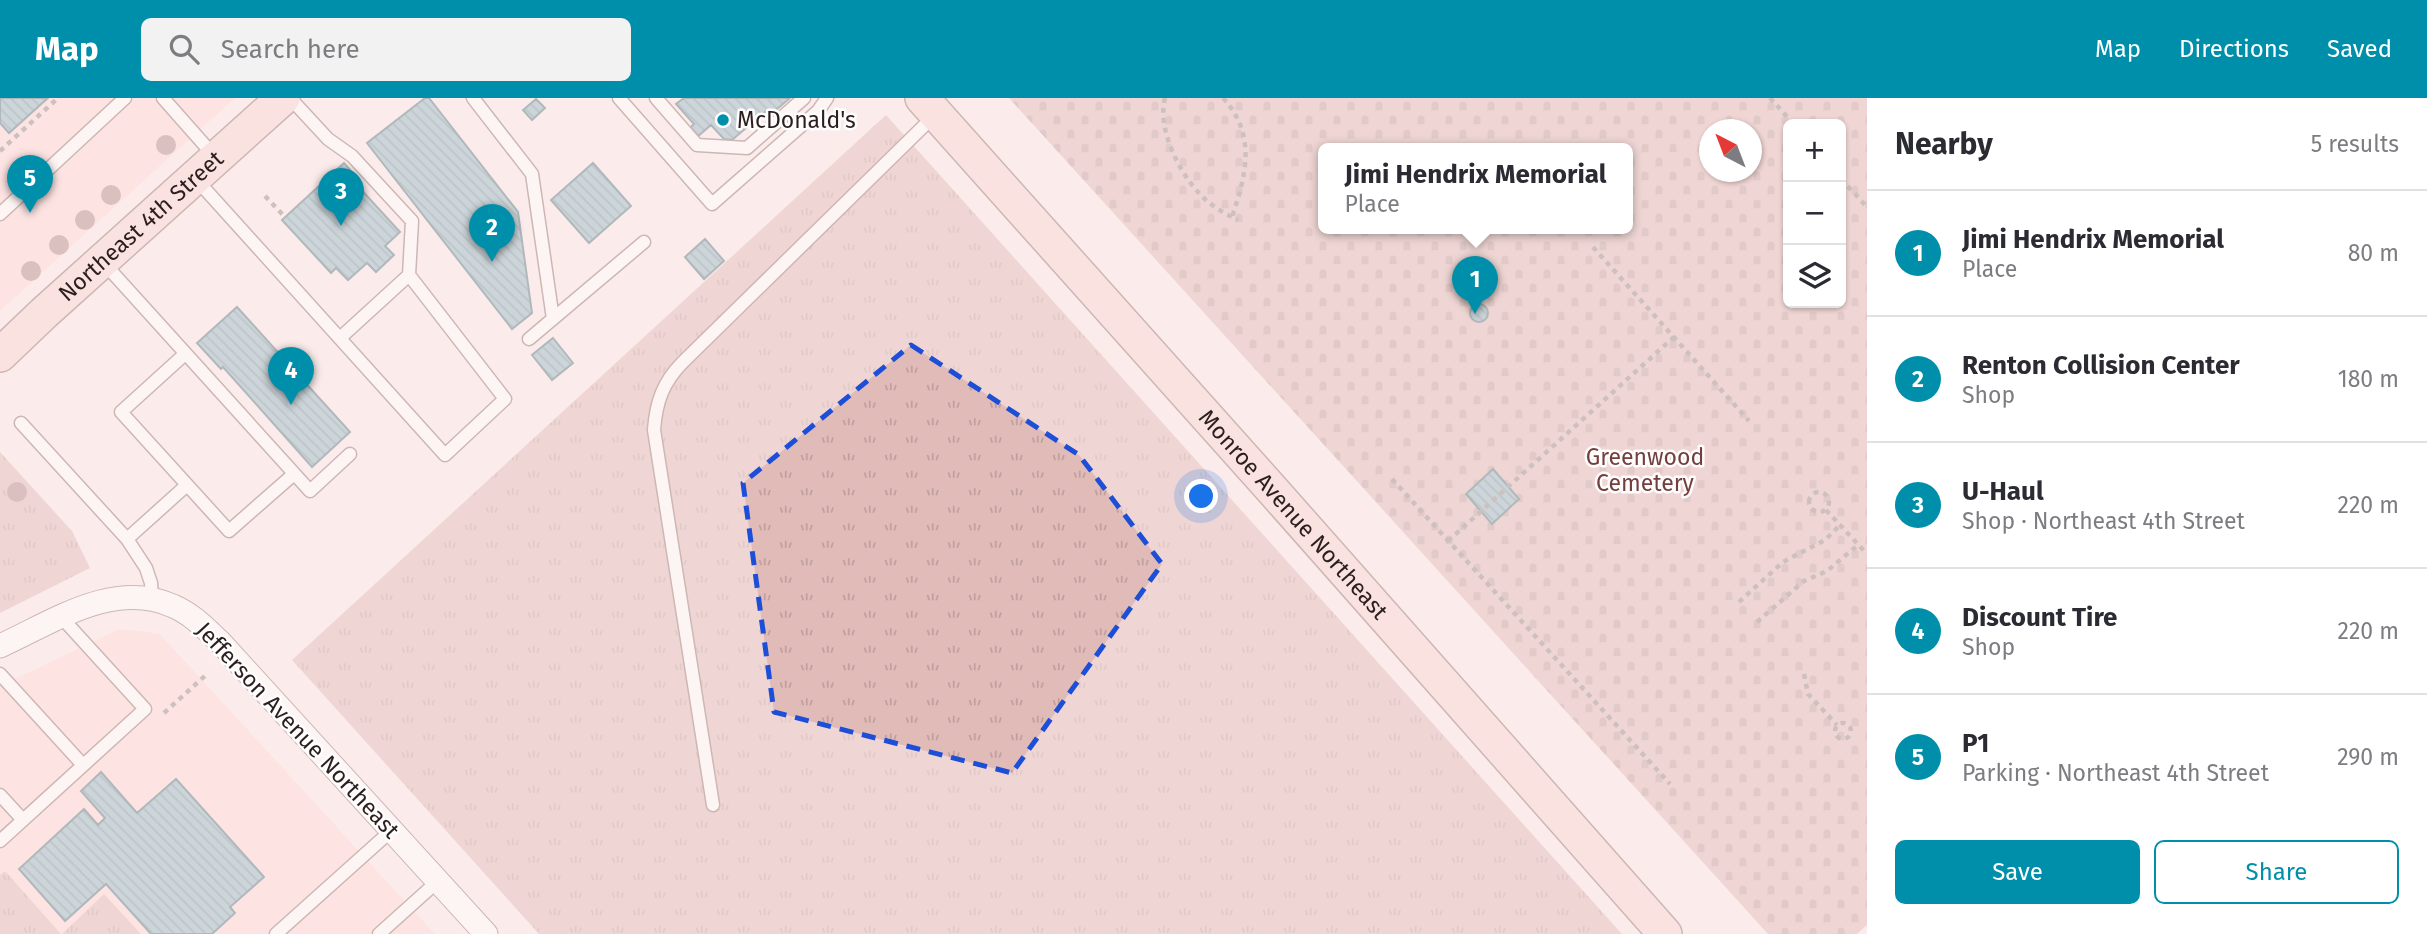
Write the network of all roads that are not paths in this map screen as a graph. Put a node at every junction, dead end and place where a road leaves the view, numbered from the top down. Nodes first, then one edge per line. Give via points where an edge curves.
1 (125, 98) edge
2 (163, 98) edge
3 (283, 98) edge
4 (290, 98) edge
5 (473, 98) edge
6 (619, 98) edge
7 (656, 98) edge
8 (804, 98) edge
9 (827, 98) edge
10 (929, 106) edge
11 (206, 168) junction
12 (0, 214) edge
13 (643, 242) dead end
14 (102, 261) junction
15 (409, 275) junction
16 (553, 319) junction
17 (340, 338) junction
18 (529, 339) dead end
19 (185, 354) junction
20 (0, 355) edge
21 (21, 422) dead end
22 (350, 454) dead end
23 (294, 474) junction
24 (187, 485) junction
25 (127, 539) junction
26 (152, 598) junction
27 (62, 618) junction
28 (0, 646) edge
29 (0, 674) edge
30 (83, 765) junction
31 (0, 795) edge
32 (713, 805) dead end
33 (23, 820) junction
34 (392, 830) junction
35 (0, 841) edge
36 (438, 881) junction
37 (276, 934) edge
38 (379, 934) edge
39 (486, 934) edge
40 (1665, 934) edge

1 - 12 lane
2 - 11 lane
3 - 11 street, Northeast 4th Street
4 - 15 lane via 412,221
5 - 16 lane via 533,174
6 - 9 lane via 712,204
7 - 8 lane via 697,145 747,148
10 - 32 lane via 683,362 660,395 654,430
10 - 40 street, Monroe Avenue Northeast
11 - 14 street, Northeast 4th Street
11 - 17 lane
13 - 16 lane
14 - 19 lane
14 - 20 street, Northeast 4th Street
15 - 17 lane
15 - 17 lane via 505,399 445,455
16 - 18 lane
19 - 23 lane
19 - 24 lane via 121,412
21 - 25 lane
22 - 23 lane via 310,491
23 - 24 lane via 229,531
24 - 25 lane
25 - 26 lane via 146,568
26 - 27 street, Jefferson Avenue Northeast via 102,601
26 - 34 street, Jefferson Avenue Northeast via 196,619 220,642
27 - 28 street, Jefferson Avenue Northeast
27 - 30 lane via 145,709
29 - 30 lane
30 - 33 lane
31 - 33 lane
33 - 35 lane
34 - 36 street, Jefferson Avenue Northeast
34 - 37 lane
36 - 38 lane
36 - 39 street, Jefferson Avenue Northeast

